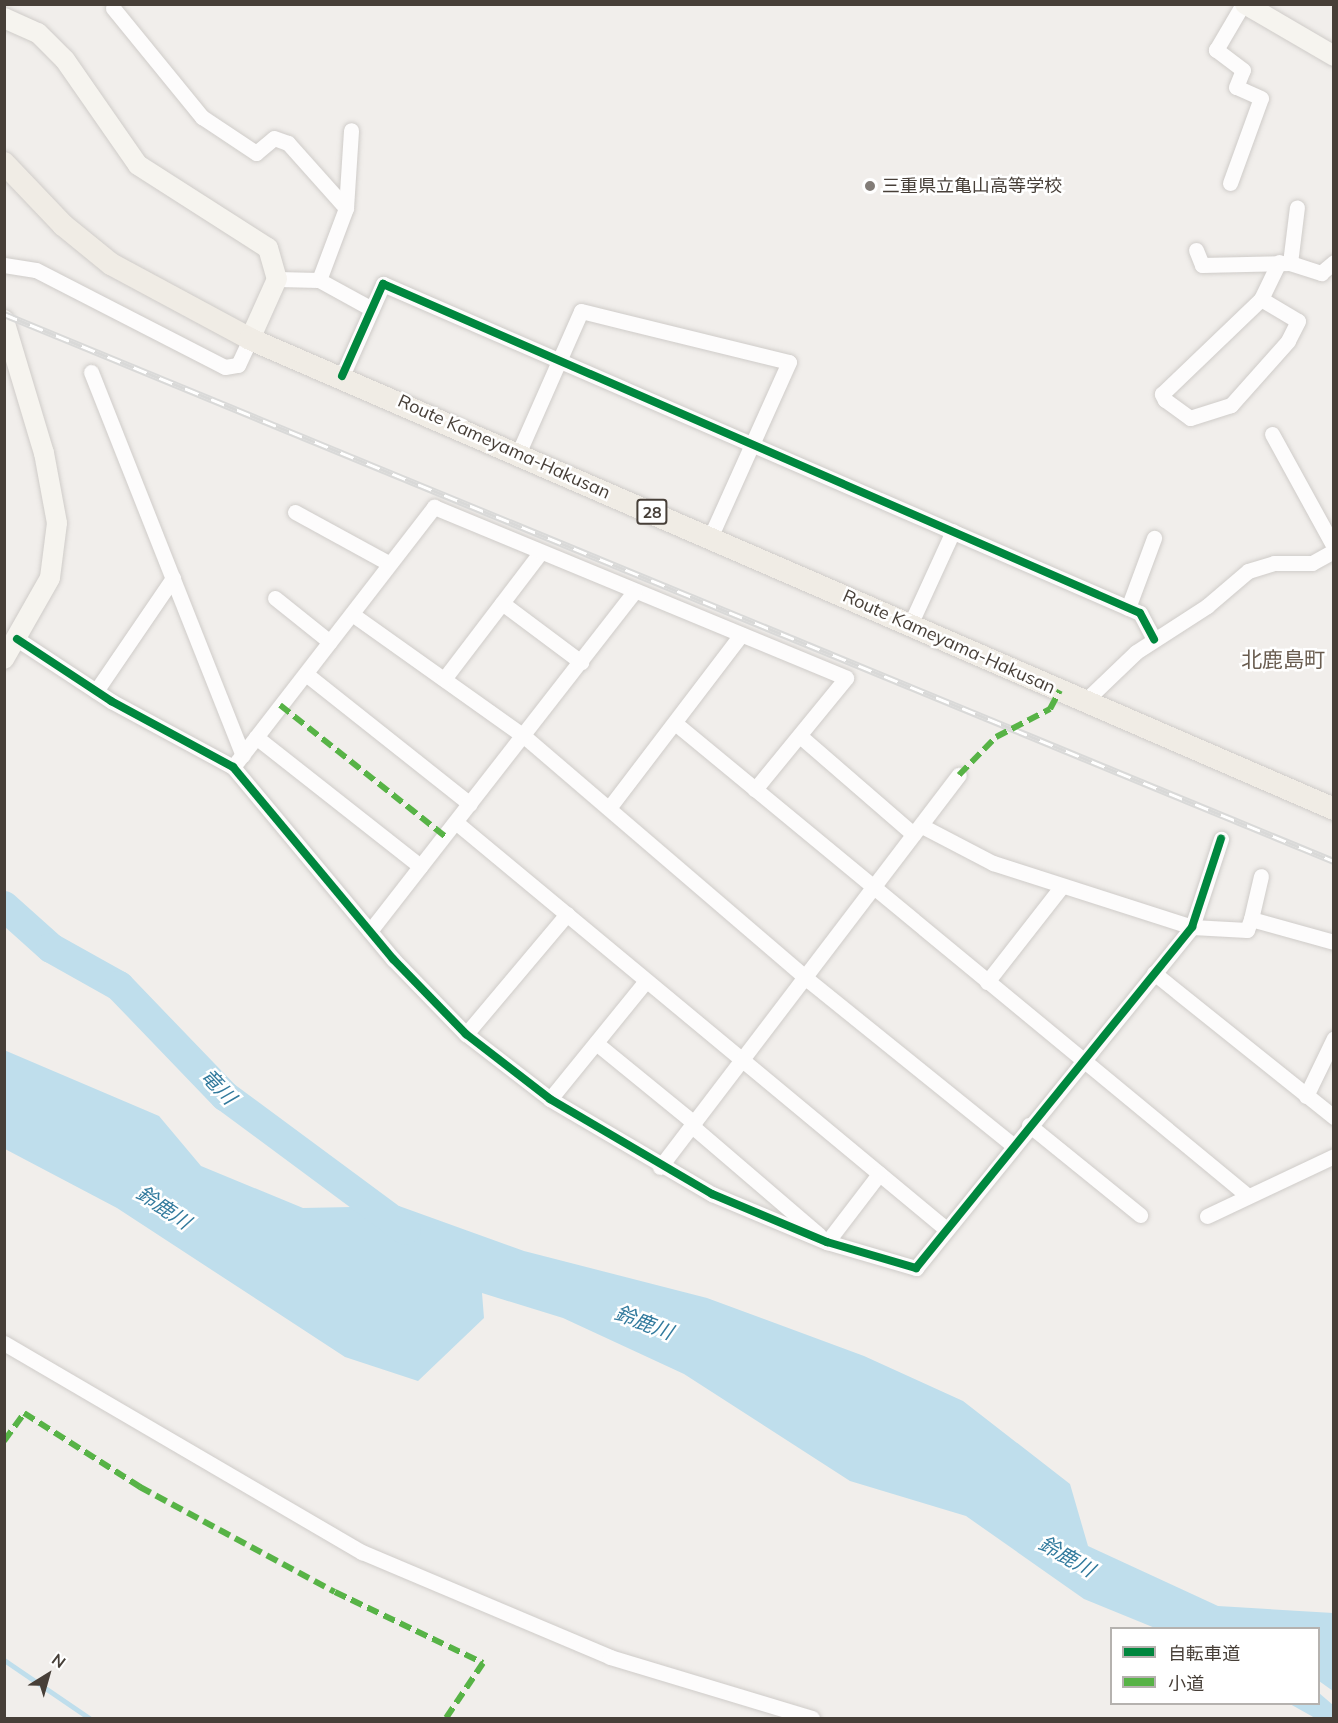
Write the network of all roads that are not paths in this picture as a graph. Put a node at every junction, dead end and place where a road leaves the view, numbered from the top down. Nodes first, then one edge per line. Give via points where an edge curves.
1 (1244, 4) edge
2 (113, 8) dead end
3 (4, 18) edge
4 (1334, 56) edge
5 (351, 130) dead end
6 (4, 163) edge
7 (1230, 183) dead end
8 (1297, 207) dead end
9 (346, 208) junction
10 (1196, 250) dead end
11 (1284, 262) junction
12 (1334, 262) edge
13 (4, 265) edge
14 (276, 279) junction
15 (319, 280) junction
16 (1261, 299) junction
17 (372, 309) junction
18 (4, 320) edge
19 (250, 339) junction
20 (560, 362) junction
21 (91, 372) dead end
22 (342, 376) junction
23 (1272, 434) dead end
24 (752, 445) junction
25 (518, 454) junction
26 (295, 512) dead end
27 (953, 531) junction
28 (710, 538) junction
29 (1154, 538) dead end
30 (1334, 549) edge
31 (540, 554) junction
32 (388, 563) junction
33 (173, 579) junction
34 (634, 592) junction
35 (275, 598) dead end
36 (502, 603) junction
37 (1128, 608) junction
38 (352, 614) junction
39 (910, 624) junction
40 (741, 634) junction
41 (1154, 639) junction
42 (330, 642) junction
43 (11, 649) edge
44 (581, 662) junction
45 (306, 674) junction
46 (444, 679) junction
47 (96, 691) junction
48 (1086, 700) junction
49 (675, 723) junction
50 (800, 735) junction
51 (256, 737) junction
52 (525, 737) junction
53 (243, 755) junction
54 (233, 767) junction
55 (959, 775) dead end
56 (755, 789) junction
57 (470, 804) junction
58 (609, 808) junction
59 (1334, 809) edge
60 (458, 824) junction
61 (919, 830) junction
62 (1221, 839) dead end
63 (420, 866) junction
64 (1261, 876) dead end
65 (1062, 886) junction
66 (871, 888) junction
67 (567, 914) junction
68 (1251, 919) junction
69 (1192, 927) junction
70 (370, 931) junction
71 (1334, 942) edge
72 (1154, 973) junction
73 (807, 979) junction
74 (645, 982) junction
75 (987, 982) junction
76 (466, 1034) junction
77 (1334, 1038) edge
78 (596, 1043) junction
79 (1082, 1061) junction
80 (742, 1062) junction
81 (1306, 1096) junction
82 (550, 1099) junction
83 (1334, 1117) edge
84 (693, 1125) junction
85 (1029, 1125) junction
86 (1013, 1145) junction
87 (1334, 1156) edge
88 (660, 1167) junction
89 (879, 1174) junction
90 (1248, 1196) junction
91 (1140, 1215) dead end
92 (1207, 1216) dead end
93 (946, 1229) junction
94 (827, 1242) junction
95 (4, 1343) edge
96 (812, 1719) edge

1 - 4 main road
1 - 7 street via 1216,50 1243,70 1236,87 1261,98
2 - 9 street via 202,117 256,153 274,138 288,143
3 - 14 main road via 38,33 66,60 138,165 259,238 272,258
5 - 9 street
6 - 19 main road, Route Kameyama-Hakusan / 28 via 63,225 111,264
8 - 11 street
9 - 15 street
10 - 11 street via 1202,265
11 - 12 street via 1321,273
11 - 16 street
13 - 19 street via 36,270 225,367 238,365
14 - 15 street
14 - 19 main road
15 - 17 street
16 - 16 street via 1162,394 1165,400 1190,418 1231,405 1288,341 1298,321
17 - 20 street via 383,284
17 - 22 street
18 - 43 main road via 53,486 57,523 50,578
19 - 22 main road, Route Kameyama-Hakusan / 28
20 - 24 street
20 - 24 street via 581,310 789,362
20 - 25 street
21 - 33 street
22 - 25 main road, Route Kameyama-Hakusan / 28
23 - 30 street
24 - 27 street
24 - 28 street
25 - 28 main road, Route Kameyama-Hakusan / 28
26 - 32 street
27 - 37 street
27 - 39 street
28 - 39 main road, Route Kameyama-Hakusan / 28
29 - 37 street
30 - 41 street via 1312,563 1274,563 1248,571 1207,606
31 - 32 street via 434,507
31 - 34 street
31 - 36 street
32 - 38 street
33 - 47 street
33 - 53 street
34 - 40 street
34 - 44 street
35 - 42 street
36 - 44 street
36 - 46 street
37 - 41 street via 1140,613
38 - 42 street
38 - 46 street
39 - 48 main road, Route Kameyama-Hakusan / 28
40 - 49 street
40 - 50 street via 846,678
41 - 48 street
42 - 45 street
43 - 47 street
44 - 52 street
45 - 51 street
45 - 57 street
46 - 52 street
47 - 54 street
48 - 59 main road, Route Kameyama-Hakusan / 28
49 - 56 street
49 - 58 street
50 - 56 street
50 - 61 street
51 - 53 street
51 - 63 street
52 - 57 street
52 - 58 street
53 - 54 street
54 - 70 street
55 - 61 street
56 - 66 street
57 - 60 street
58 - 73 street
60 - 63 street
60 - 67 street
61 - 65 street via 993,863
61 - 66 street
62 - 69 street
63 - 70 street
64 - 68 street
65 - 69 street
65 - 75 street
66 - 73 street
66 - 75 street
67 - 74 street
67 - 76 street
68 - 69 street via 1247,930
68 - 71 street
69 - 72 street
70 - 76 street
72 - 79 street
72 - 81 street
73 - 80 street
73 - 86 street
74 - 78 street
74 - 80 street
75 - 79 street
76 - 82 street
77 - 81 street
78 - 82 street
78 - 84 street
79 - 85 street
79 - 90 street
80 - 84 street
80 - 89 street
81 - 83 street
82 - 88 street
84 - 88 street
84 - 94 street
85 - 86 street
85 - 91 street
86 - 93 street
87 - 90 street
88 - 94 street
89 - 93 street
89 - 94 street
90 - 92 street
93 - 94 street via 916,1268
95 - 96 street via 362,1552 610,1657

